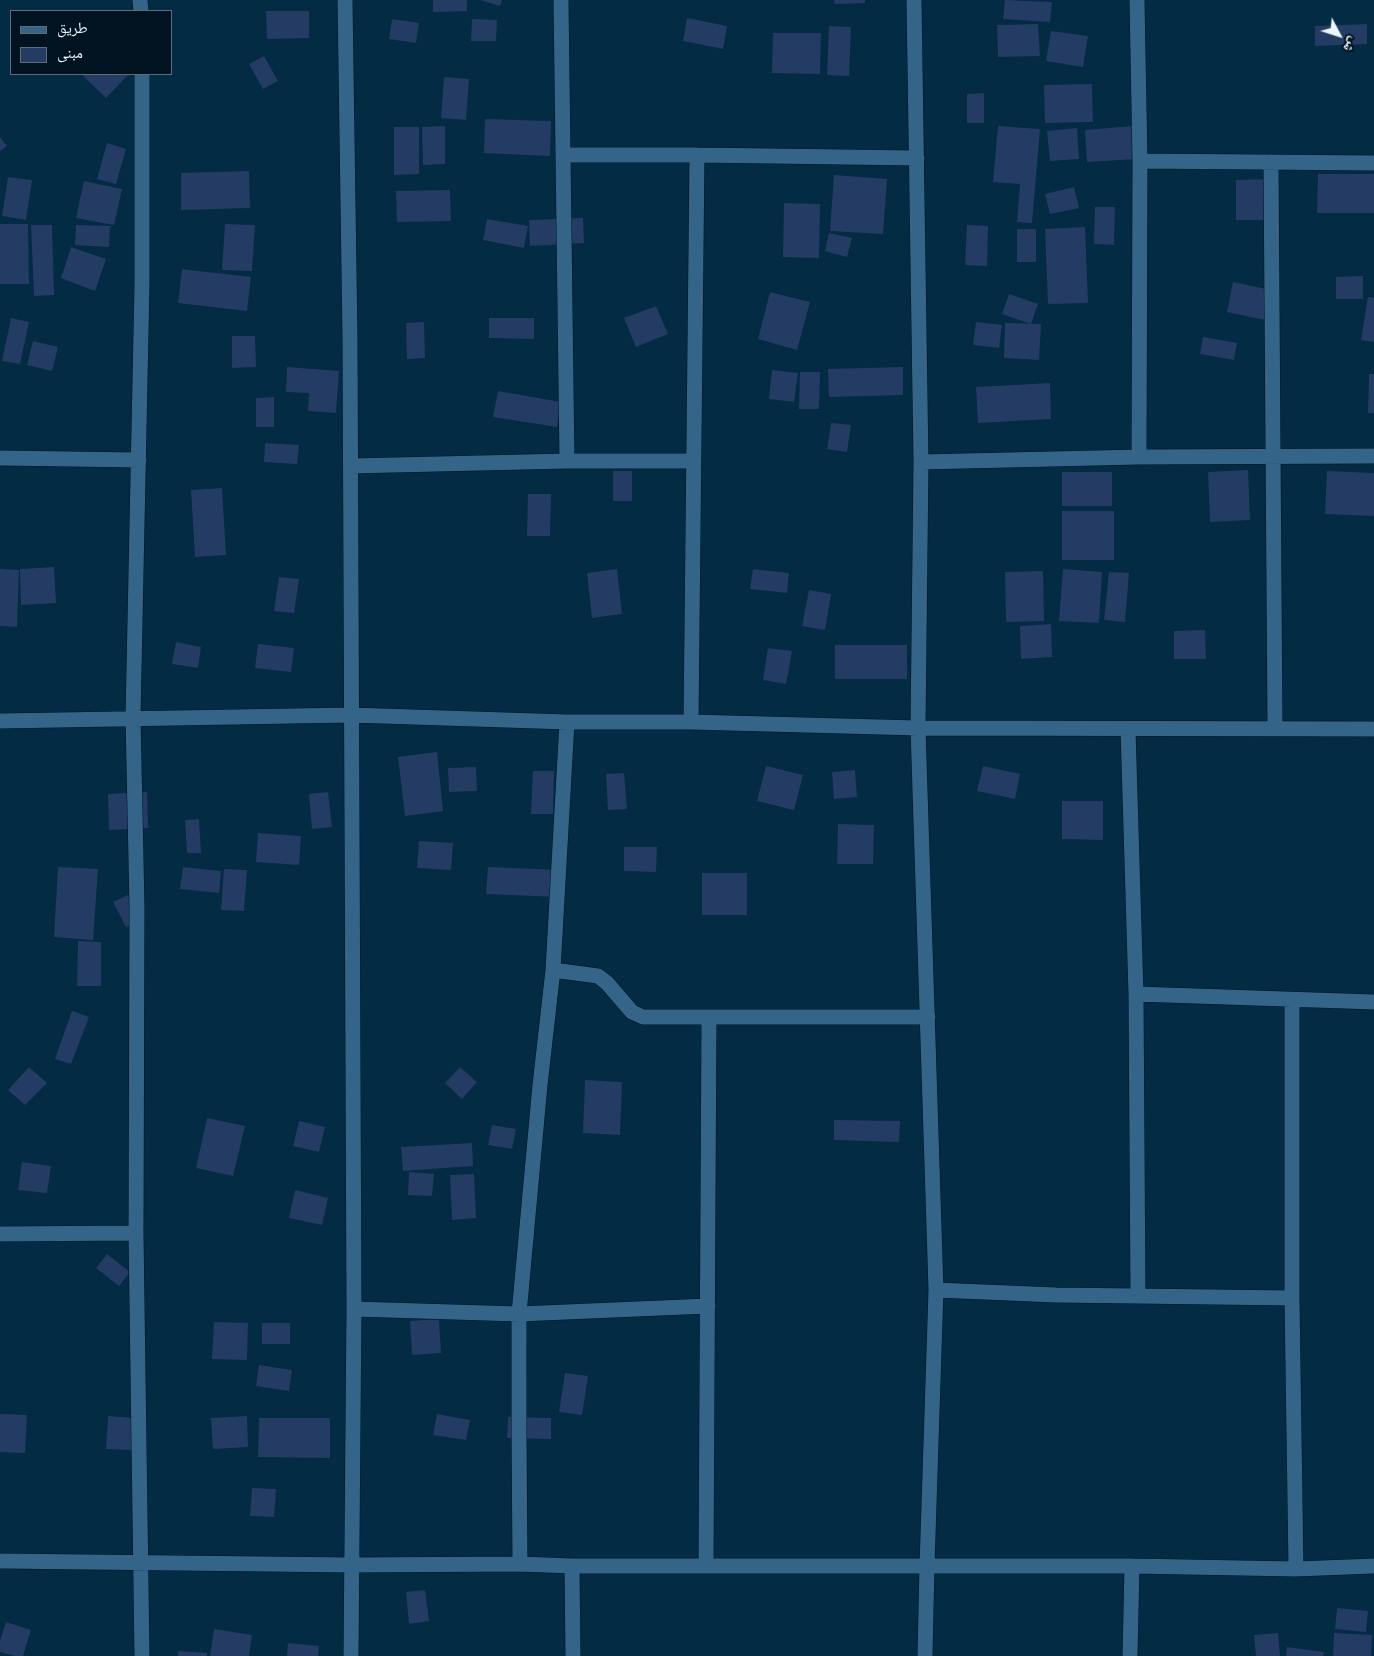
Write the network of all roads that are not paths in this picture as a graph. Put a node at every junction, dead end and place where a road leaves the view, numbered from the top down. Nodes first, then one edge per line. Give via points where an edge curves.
1 (345, 0) edge
2 (561, 0) edge
3 (914, 0) edge
4 (1137, 0) edge
5 (142, 75) edge
6 (562, 155) junction
7 (697, 155) junction
8 (917, 158) junction
9 (1140, 161) junction
10 (1271, 162) junction
11 (1374, 163) edge
12 (1273, 456) junction
13 (1374, 456) edge
14 (1139, 457) junction
15 (0, 458) edge
16 (139, 460) junction
17 (567, 461) junction
18 (693, 461) junction
19 (921, 462) junction
20 (351, 466) junction
21 (351, 715) junction
22 (132, 718) junction
23 (0, 720) edge
24 (567, 722) junction
25 (691, 722) junction
26 (918, 728) junction
27 (1128, 729) junction
28 (1275, 729) junction
29 (1374, 729) edge
30 (553, 970) junction
31 (1136, 994) junction
32 (1292, 1000) junction
33 (1374, 1002) edge
34 (709, 1016) junction
35 (928, 1017) junction
36 (136, 1233) junction
37 (0, 1234) edge
38 (936, 1290) junction
39 (1138, 1295) junction
40 (1292, 1298) junction
41 (708, 1306) junction
42 (354, 1309) junction
43 (520, 1314) junction
44 (0, 1561) edge
45 (141, 1561) junction
46 (352, 1564) junction
47 (520, 1564) junction
48 (706, 1565) junction
49 (572, 1566) junction
50 (927, 1566) junction
51 (1132, 1566) junction
52 (1374, 1566) edge
53 (1296, 1569) junction
54 (142, 1656) edge
55 (351, 1656) edge
56 (573, 1656) edge
57 (925, 1656) edge
58 (1130, 1656) edge

1 - 20 street
2 - 6 street
3 - 8 street
4 - 9 street
5 - 16 street
6 - 7 street
6 - 17 street
7 - 8 street
7 - 18 street
8 - 19 street
9 - 10 street
9 - 14 street
10 - 11 street
10 - 12 street
12 - 13 street
12 - 14 street
12 - 28 street
14 - 19 street
15 - 16 street
16 - 22 street
17 - 18 street
17 - 20 street
18 - 25 street
19 - 26 street
20 - 21 street
21 - 22 street
21 - 24 street
21 - 42 street
22 - 23 street
22 - 36 street via 137,907
24 - 25 street
24 - 30 street
25 - 26 street
26 - 27 street
26 - 35 street
27 - 28 street
27 - 31 street
28 - 29 street
30 - 34 street via 598,976 632,1012 643,1017
30 - 43 street
31 - 32 street
31 - 39 street
32 - 33 street
32 - 40 street
34 - 35 street
34 - 41 street
35 - 38 street
36 - 37 street
36 - 45 street
38 - 39 street
38 - 50 street
39 - 40 street
40 - 53 street
41 - 43 street
41 - 48 street
42 - 43 street
42 - 46 street
43 - 47 street
44 - 45 street
45 - 46 street
45 - 54 street
46 - 47 street
46 - 55 street
47 - 49 street
48 - 49 street
48 - 50 street
49 - 56 street
50 - 51 street
50 - 57 street
51 - 53 street
51 - 58 street
52 - 53 street

